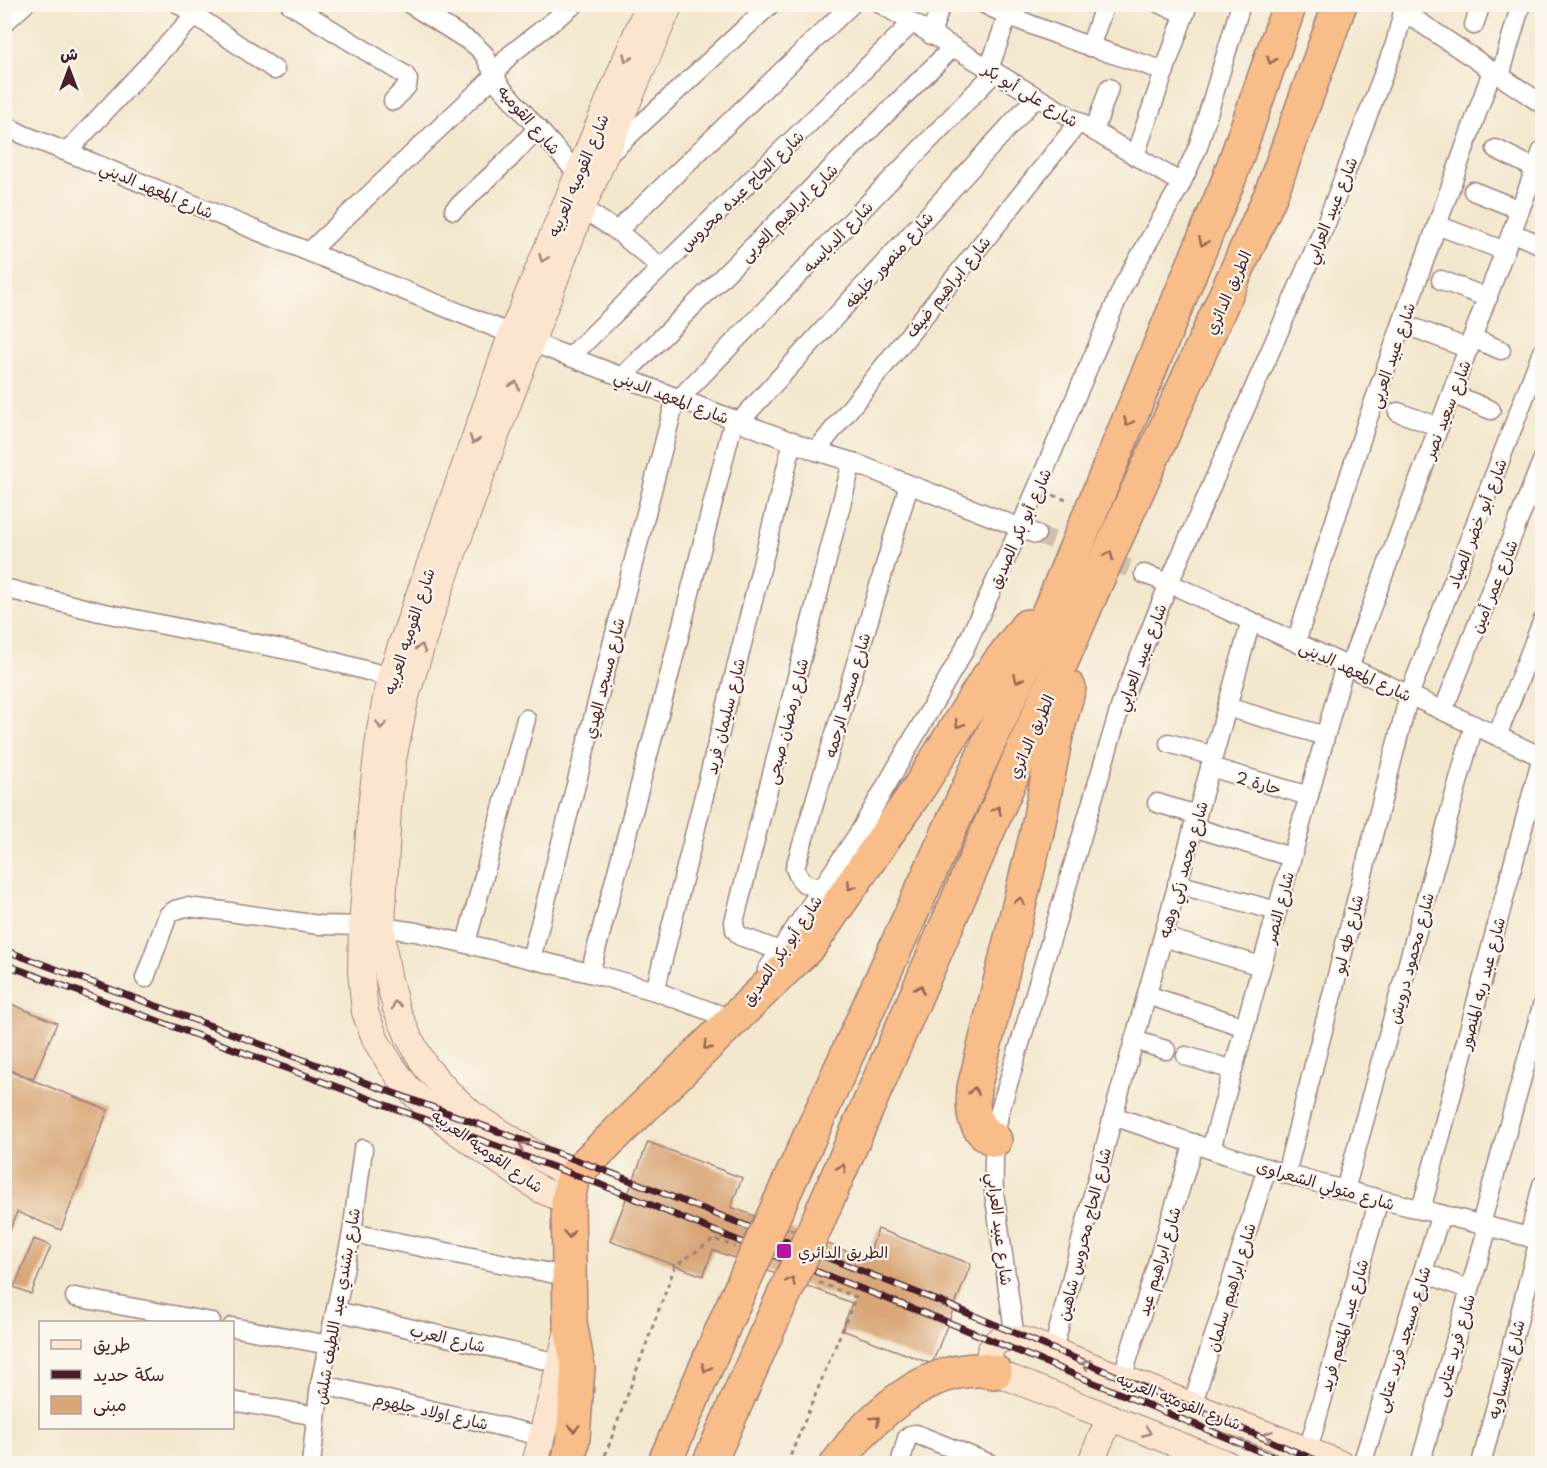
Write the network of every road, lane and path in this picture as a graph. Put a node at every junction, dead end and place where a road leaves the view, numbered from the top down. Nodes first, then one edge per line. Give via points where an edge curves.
1 (179, 4) edge
2 (290, 4) edge
3 (410, 4) edge
4 (575, 4) edge
5 (649, 4) edge
6 (670, 4) edge
7 (771, 4) edge
8 (852, 4) edge
9 (881, 4) edge
10 (942, 4) edge
11 (984, 4) edge
12 (1105, 4) edge
13 (1160, 4) edge
14 (1241, 4) edge
15 (1290, 4) edge
16 (1340, 4) edge
17 (1480, 4) edge
18 (1521, 4) edge
19 (1404, 8) edge
20 (1187, 9) edge
21 (1010, 10) edge
22 (195, 15) junction
23 (912, 23) junction
24 (1474, 25) dead end
25 (931, 35) junction
26 (1090, 47) junction
27 (953, 48) junction
28 (275, 70) dead end
29 (992, 71) junction
30 (1165, 71) junction
31 (1496, 73) junction
32 (495, 76) junction
33 (1109, 88) dead end
34 (1036, 97) junction
35 (393, 101) dead end
36 (1542, 104) edge
37 (4, 125) edge
38 (1086, 126) junction
39 (538, 128) junction
40 (1496, 149) dead end
41 (1542, 151) edge
42 (68, 152) junction
43 (1135, 155) junction
44 (602, 160) junction
45 (1537, 175) edge
46 (1181, 183) junction
47 (583, 190) junction
48 (1473, 191) dead end
49 (454, 210) dead end
50 (1520, 210) junction
51 (1437, 225) junction
52 (617, 231) junction
53 (1512, 234) junction
54 (1542, 245) edge
55 (310, 251) junction
56 (1505, 251) junction
57 (662, 268) junction
58 (1441, 280) dead end
59 (1488, 298) junction
60 (1418, 328) dead end
61 (521, 338) junction
62 (1471, 344) junction
63 (1501, 350) dead end
64 (1542, 352) edge
65 (570, 357) junction
66 (622, 377) junction
67 (1452, 394) junction
68 (678, 398) junction
69 (1491, 410) dead end
70 (1398, 412) dead end
71 (737, 420) junction
72 (1439, 427) junction
73 (794, 441) junction
74 (816, 451) junction
75 (1542, 461) edge
76 (852, 462) junction
77 (909, 484) junction
78 (1052, 495) dead end
79 (1091, 510) junction
80 (1028, 531) junction
81 (1144, 574) tunnel mouth
82 (1169, 583) junction
83 (1095, 585) junction
84 (4, 588) edge
85 (1057, 593) junction
86 (1251, 621) junction
87 (1542, 622) edge
88 (1296, 642) junction
89 (1347, 666) junction
90 (390, 677) junction
91 (1409, 694) junction
92 (1227, 707) junction
93 (1443, 711) junction
94 (526, 719) dead end
95 (1474, 725) junction
96 (1325, 736) junction
97 (1497, 736) junction
98 (1168, 743) dead end
99 (1542, 757) edge
100 (1212, 761) junction
101 (1308, 796) junction
102 (1157, 803) dead end
103 (1195, 821) junction
104 (1291, 857) junction
105 (1177, 884) junction
106 (823, 888) junction
107 (1276, 911) junction
108 (372, 927) junction
109 (1163, 937) junction
110 (466, 943) junction
111 (780, 951) junction
112 (531, 959) junction
113 (1261, 966) junction
114 (590, 973) junction
115 (145, 978) dead end
116 (655, 991) junction
117 (1147, 995) junction
118 (1542, 1006) edge
119 (734, 1020) junction
120 (1245, 1026) junction
121 (1134, 1040) junction
122 (1166, 1050) dead end
123 (1186, 1056) dead end
124 (1233, 1070) junction
125 (1113, 1116) junction
126 (994, 1140) junction
127 (1203, 1146) junction
128 (363, 1149) dead end
129 (1267, 1168) junction
130 (1286, 1174) junction
131 (1542, 1185) edge
132 (571, 1188) junction
133 (1346, 1190) junction
134 (1379, 1199) junction
135 (1420, 1209) junction
136 (1441, 1214) junction
137 (1485, 1225) junction
138 (352, 1233) junction
139 (1537, 1239) edge
140 (675, 1266) dead end
141 (1423, 1272) junction
142 (570, 1277) junction
143 (1470, 1290) junction
144 (75, 1297) dead end
145 (336, 1311) junction
146 (201, 1321) edge
147 (234, 1327) edge
148 (842, 1330) dead end
149 (1015, 1338) junction
150 (329, 1345) junction
151 (1053, 1351) junction
152 (569, 1366) junction
153 (995, 1372) junction
154 (1122, 1378) junction
155 (320, 1384) junction
156 (234, 1401) edge
157 (1192, 1406) junction
158 (316, 1416) junction
159 (1110, 1417) junction
160 (541, 1436) junction
161 (1308, 1450) junction
162 (310, 1464) edge
163 (535, 1464) edge
164 (568, 1464) edge
165 (602, 1464) edge
166 (664, 1464) edge
167 (709, 1464) edge
168 (787, 1464) edge
169 (837, 1464) edge
170 (900, 1464) edge
171 (991, 1464) edge
172 (1090, 1464) edge
173 (1227, 1464) edge
174 (1342, 1464) edge
175 (1362, 1464) edge
176 (1420, 1464) edge
177 (1481, 1464) edge

1 - 22 street
2 - 35 street via 405,75 407,86
3 - 32 street, شارع القوميه via 476,45
4 - 32 street via 511,54
5 -> 47 street, شارع القوميه العربيه
6 - 44 street, شارع القوميه العربيه
7 - 44 street
8 - 52 street
9 - 23 street, شارع على أبو بكر
10 - 25 street
11 - 21 street
12 - 26 street
13 - 20 street
14 - 46 street, شارع أبو بكر الصديق via 1198,147
15 -> 79 highway via 1229,179
83 -> 16 highway, الطريق الدائري via 1271,194
17 - 24 street
18 - 31 street, شارع عبيد العربى
19 - 31 street
19 - 82 street, شارع عبيد العرابي via 1395,44 1327,221
20 - 30 street
21 - 26 street
21 - 29 street
22 - 28 street
22 - 42 street
23 - 25 street, شارع على أبو بكر
23 - 57 street, شارع الحاج عبده محروس
25 - 27 street, شارع على أبو بكر
26 - 30 street
27 - 29 street, شارع على أبو بكر
27 - 66 street, شارع ابراهيم العربى
29 - 34 street, شارع على أبو بكر
29 - 68 street, شارع الدبايسه
30 - 43 street
31 - 36 street
31 - 51 street, شارع عبيد العربى
32 - 39 street, شارع القوميه
32 - 55 street
33 - 38 street, شارع ابراهيم ضيف
34 - 38 street, شارع على أبو بكر
34 - 71 street, شارع منصور خليفه
37 - 42 street, شارع المعهد الديني
38 - 43 street, شارع على أبو بكر
38 - 74 street, شارع ابراهيم ضيف
39 - 47 street, شارع القوميه
39 - 49 street
40 - 45 street
41 - 45 street, شارع سعيد نصر
42 - 55 street, شارع المعهد الديني
43 - 46 street, شارع على أبو بكر
44 - 47 street, شارع القوميه العربيه
45 - 50 street, شارع سعيد نصر
46 - 80 street, شارع أبو بكر الصديق via 1123,285
47 - 52 street, شارع القوميه
47 - 61 street, شارع القوميه العربيه
47 -> 61 street, شارع القوميه العربيه
48 - 50 street
50 - 53 street, شارع سعيد نصر
51 - 56 street
51 - 88 street, شارع عبيد العربى via 1367,421
52 - 57 street, شارع القوميه
53 - 54 street
53 - 56 street, شارع سعيد نصر
55 - 61 street, شارع المعهد الديني
56 - 59 street, شارع سعيد نصر
57 - 65 street, شارع الحاج عبده محروس
58 - 59 street
59 - 62 street, شارع سعيد نصر
60 - 62 street
61 - 65 street, شارع المعهد الديني
61 -> 90 street, شارع القوميه العربيه
108 -> 61 street, شارع القوميه العربيه via 393,760 405,700 432,611 490,451
62 - 63 street
62 - 67 street, شارع سعيد نصر
64 - 91 street, شارع أبو خضر الصياد
65 - 66 street, شارع المعهد الديني
66 - 68 street, شارع المعهد الديني
67 - 69 street
67 - 72 street, شارع سعيد نصر
68 - 71 street, شارع المعهد الديني
68 - 112 street, شارع مسجد الهدي
70 - 72 street
71 - 73 street, شارع المعهد الديني
71 - 114 street
72 - 89 street, شارع سعيد نصر
73 - 74 street, شارع المعهد الديني
73 - 116 street, شارع سليمان فريد
74 - 76 street, شارع المعهد الديني
75 - 93 street, شارع عمر أمين
76 - 77 street, شارع المعهد الديني
76 - 111 street, شارع رمضان صبحى via 734,922 740,936
77 - 80 street, شارع المعهد الديني
77 - 106 street, شارع مسجد الرحمه via 795,868 799,879 809,886
78 - 79 path
79 - 85 highway
80 - 106 street, شارع أبو بكر الصديق via 962,654
81 - 82 street
82 - 86 street, شارع المعهد الدينى
82 - 126 street, شارع عبيد العرابي via 1122,701
126 -> 83 highway via 985,1136 978,1125 974,1088
167 -> 83 highway, الطريق الدائري, bridge
84 - 90 street via 302,653
85 -> 119 highway via 986,680 920,786 811,944
85 -> 166 highway, bridge
86 - 88 street, شارع المعهد الدينى
86 - 92 street, شارع محمد زكي وهبه
87 - 97 street
88 - 89 street, شارع المعهد الدينى
89 - 91 street, شارع المعهد الدينى
89 - 96 street, شارع النصر
90 -> 108 street, شارع القوميه العربيه via 371,808
91 - 93 street, شارع المعهد الدينى
91 - 130 street, شارع طه لبو
92 - 96 street
92 - 100 street, شارع محمد زكي وهبه
93 - 95 street, شارع المعهد الدينى
94 - 110 street
95 - 97 street, شارع المعهد الدينى
95 - 133 street, شارع محمود درويش
96 - 101 street, شارع النصر
97 - 99 street, شارع المعهد الدينى
98 - 100 street, حارة 2
99 - 135 street, شارع عبد ربه المنصور
100 - 101 street, حارة 2
100 - 103 street, شارع محمد زكي وهبه
101 - 104 street, شارع النصر
102 - 103 street
103 - 104 street
103 - 105 street, شارع محمد زكي وهبه
104 - 107 street, شارع النصر
105 - 107 street
105 - 109 street, شارع محمد زكي وهبه
106 - 111 street, شارع أبو بكر الصديق
107 - 113 street, شارع النصر
108 - 110 street
108 - 115 street via 319,925 186,907 168,915
108 - 132 street, شارع القوميه العربيه via 396,1008 426,1066 472,1114 557,1168
109 - 113 street
109 - 117 street, شارع محمد زكي وهبه
110 - 112 street
111 - 119 street, شارع أبو بكر الصديق
112 - 114 street
113 - 120 street, شارع النصر
114 - 116 street
116 - 119 street
117 - 120 street
117 - 121 street, شارع محمد زكي وهبه
118 - 137 street, شارع فريد عتابى
119 -> 132 highway
120 - 124 street, شارع النصر
121 - 122 street
121 - 125 street, شارع محمد زكي وهبه
123 - 124 street
124 - 127 street, شارع النصر
125 - 127 street, شارع متولي الشعراوى
125 - 151 street, شارع الحاج محروس شاهين
126 - 149 street, شارع عبيد العرابي via 994,1192
127 - 129 street, شارع متولي الشعراوى
127 - 154 street, شارع ابراهيم عيد
128 - 138 street, شارع بشندي عبد اللطيف شلش
129 - 130 street, شارع متولي الشعراوى
129 - 157 street, شارع ابراهيم سلمان
130 - 133 street, شارع متولي الشعراوى
131 - 139 street, شارع العيساويه
132 -> 142 highway
133 - 134 street, شارع متولي الشعراوى
134 - 135 street, شارع متولي الشعراوى
134 - 161 street, شارع عبد المنعم فريد
135 - 136 street, شارع متولي الشعراوى
136 - 137 street, شارع متولي الشعراوى
136 - 141 street, شارع مسجد فريد عتابى
137 - 139 street, شارع متولي الشعراوى
137 - 143 street, شارع فريد عتابى
138 - 142 street
138 - 145 street, شارع بشندي عبد اللطيف شلش
139 - 177 street, شارع العيساويه
140 - 165 path
141 - 143 street
141 - 175 street, شارع مسجد فريد عتابى
142 - 152 highway
143 - 176 street, شارع فريد عتابى
144 - 146 street
145 - 150 street, شارع بشندي عبد اللطيف شلش
145 - 152 street, شارع العرب
147 - 150 street
148 - 168 path
149 - 151 street, شارع القوميه العربيه
149 - 153 street via 998,1341 992,1347 990,1364
150 - 155 street, شارع بشندي عبد اللطيف شلش
154 -> 151 street, شارع القوميه العربيه
152 - 160 street
152 -> 164 highway via 573,1438
153 - 159 street
169 -> 153 highway via 860,1435 916,1388 958,1372
154 - 157 street, شارع القوميه العربيه
155 - 158 street, شارع بشندي عبد اللطيف شلش
155 - 160 street, شارع اولاد جلهوم
156 - 158 street
161 -> 157 street, شارع القوميه العربيه
158 - 162 street, شارع بشندي عبد اللطيف شلش
159 - 172 street
159 -> 173 street
160 - 163 street
161 - 174 street, شارع القوميه العربيه
170 - 171 street via 907,1438 916,1434

